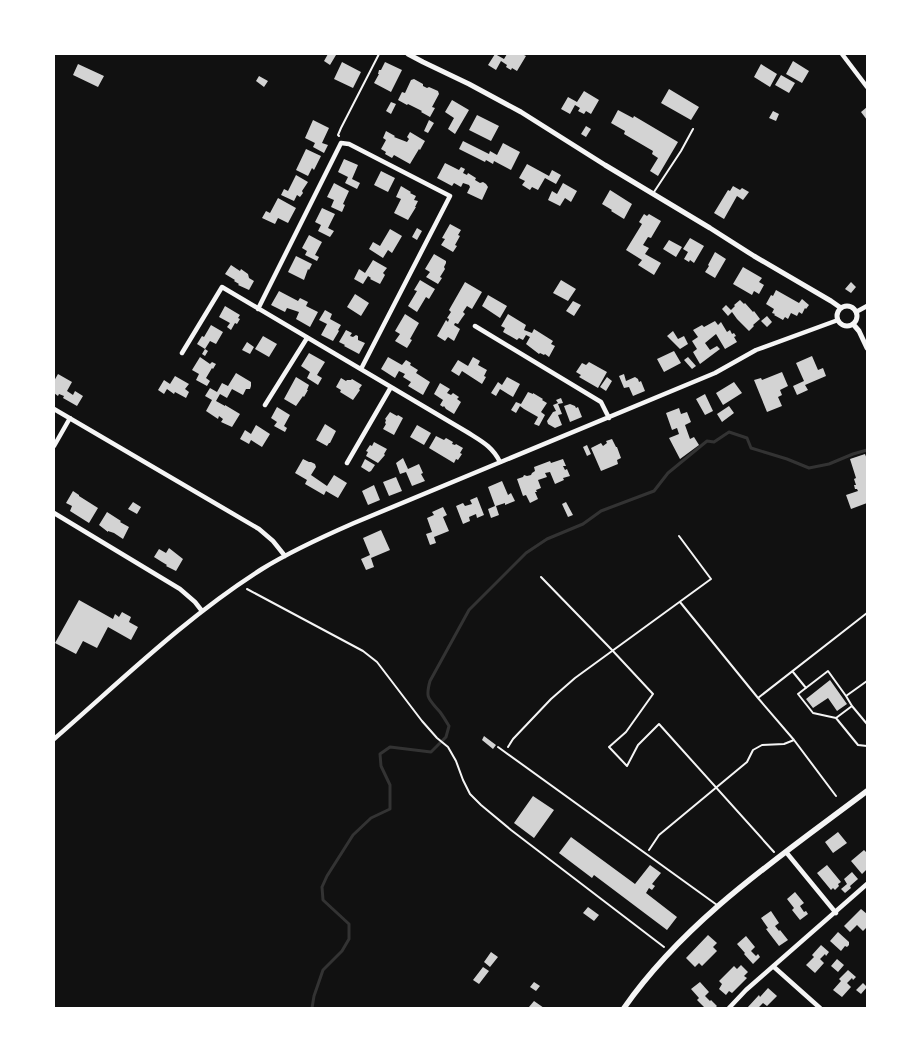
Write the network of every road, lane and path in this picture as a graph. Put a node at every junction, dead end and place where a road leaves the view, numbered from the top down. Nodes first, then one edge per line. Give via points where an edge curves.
1 (379, 54) edge
2 (408, 54) edge
3 (842, 54) edge
4 (867, 87) edge
5 (693, 128) dead end
6 (341, 143) junction
7 (653, 194) junction
8 (867, 306) edge
9 (841, 308) junction
10 (258, 309) junction
11 (856, 312) junction
12 (838, 320) junction
13 (853, 324) junction
14 (475, 326) dead end
15 (307, 338) junction
16 (867, 348) edge
17 (182, 352) dead end
18 (361, 369) junction
19 (392, 387) junction
20 (265, 405) dead end
21 (54, 409) edge
22 (70, 418) junction
23 (609, 418) junction
24 (54, 446) edge
25 (500, 462) junction
26 (347, 463) dead end
27 (54, 513) edge
28 (678, 536) dead end
29 (285, 556) junction
30 (540, 577) dead end
31 (239, 584) junction
32 (680, 602) junction
33 (202, 611) junction
34 (867, 613) edge
35 (612, 650) junction
36 (792, 671) junction
37 (867, 681) edge
38 (806, 688) junction
39 (846, 696) junction
40 (758, 698) junction
41 (852, 706) junction
42 (836, 718) junction
43 (867, 724) edge
44 (54, 739) edge
45 (794, 740) junction
46 (867, 746) edge
47 (498, 747) dead end
48 (504, 752) junction
49 (717, 788) junction
50 (867, 791) edge
51 (836, 796) dead end
52 (786, 852) junction
53 (646, 854) junction
54 (779, 858) junction
55 (867, 885) edge
56 (717, 905) junction
57 (836, 912) junction
58 (670, 952) junction
59 (774, 966) junction
60 (624, 1008) edge
61 (729, 1008) edge
62 (820, 1008) edge

1 - 6 path via 338,135
2 - 7 street via 521,112
3 - 4 street
5 - 7 lane
6 - 10 street
6 - 18 street via 349,144 450,196
7 - 9 street
8 - 11 street
9 - 11 street via 849,306
9 - 12 street
10 - 15 street
10 - 17 street via 222,287
11 - 13 street via 857,320
12 - 13 street via 845,326
12 - 23 street via 756,350 715,373
13 - 16 street
14 - 23 street via 601,402
15 - 18 street
15 - 20 street
18 - 19 street
19 - 25 street via 491,448
19 - 26 street
21 - 22 street
22 - 24 street
22 - 29 street via 259,529
23 - 25 street
25 - 29 street via 354,523
27 - 33 street via 180,589
28 - 32 path via 711,579
29 - 31 street
30 - 35 path
31 - 33 street
31 - 58 path via 378,662 422,721 448,747 470,794 481,805
32 - 35 path
32 - 40 path
33 - 44 street
34 - 36 path
35 - 48 path via 551,699
35 - 49 path via 653,694 626,732 609,747 627,766 638,745 659,724
36 - 38 path
36 - 40 path
37 - 39 path
38 - 39 path via 828,671
38 - 42 path via 798,694 813,713
39 - 41 path
40 - 45 path
41 - 42 path
41 - 43 path
42 - 46 path via 858,745
45 - 49 path via 762,745 753,750 747,762
45 - 51 path
47 - 48 lane
48 - 53 lane
49 - 53 path via 660,835
49 - 54 path
50 - 52 main road
52 - 54 main road
52 - 57 street
53 - 56 lane
54 - 56 main road
55 - 57 street
56 - 58 main road
57 - 59 street
58 - 60 main road
59 - 61 street
59 - 62 street

